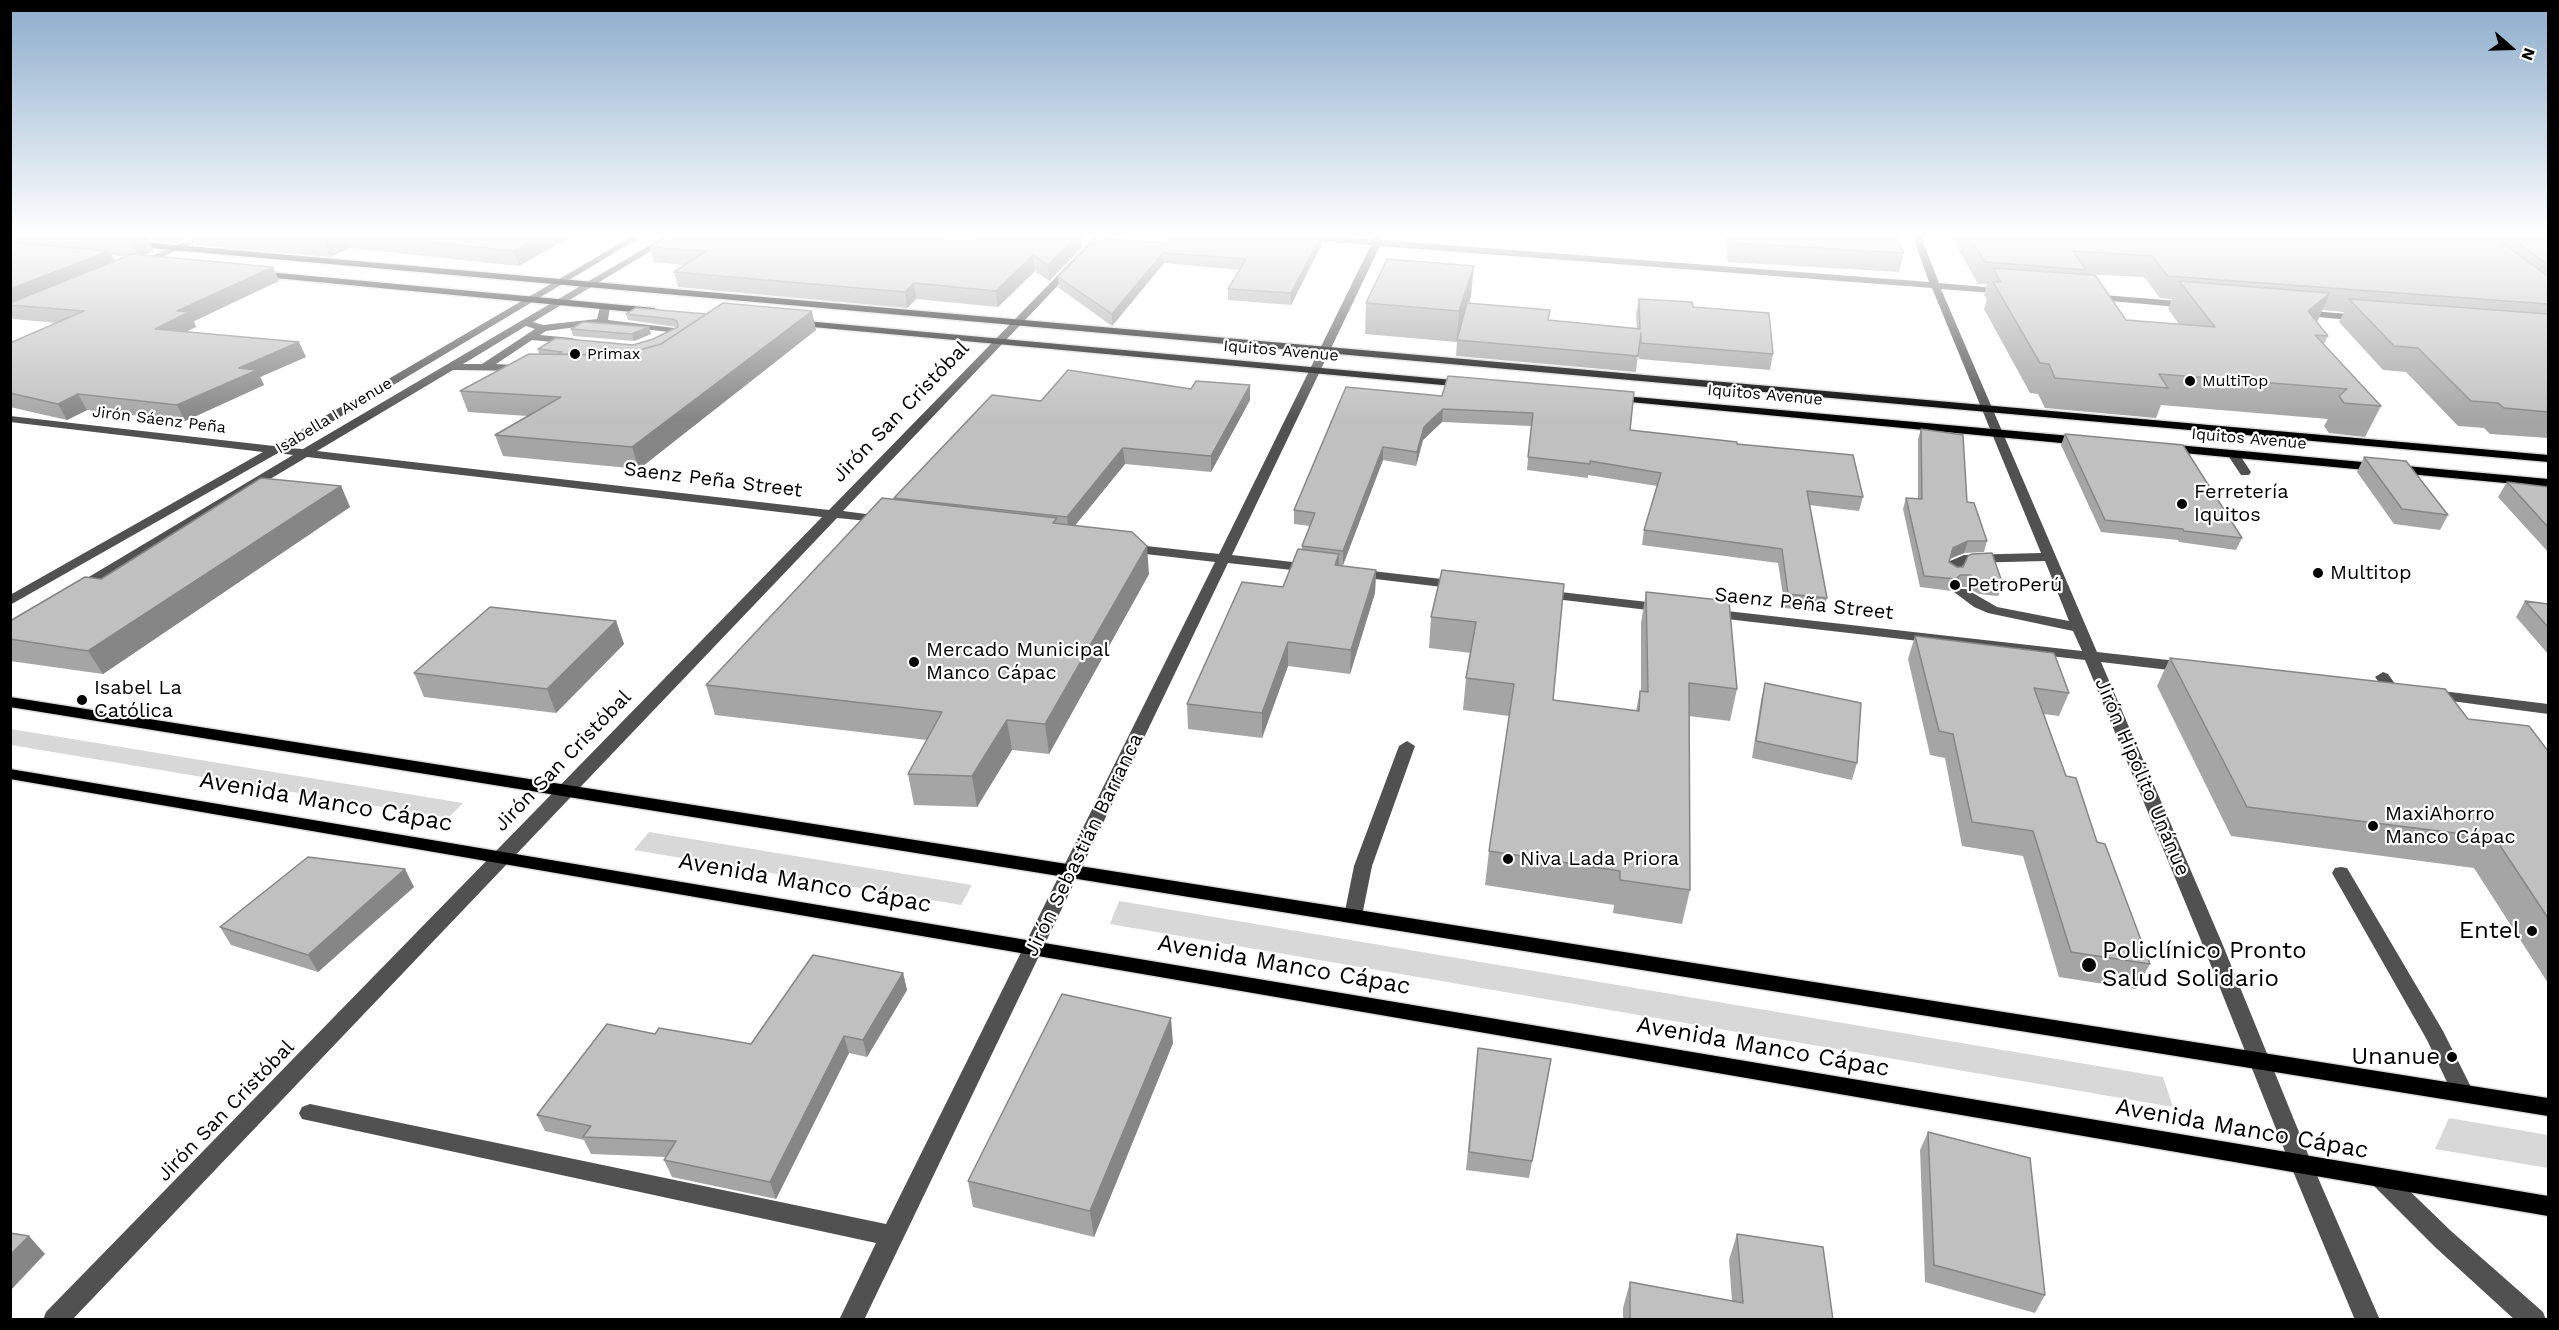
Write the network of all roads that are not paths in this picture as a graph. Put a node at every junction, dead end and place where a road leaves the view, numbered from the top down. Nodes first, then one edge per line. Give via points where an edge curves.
1 (498, 296) edge
2 (535, 296) edge
3 (569, 296) edge
4 (726, 296) edge
5 (1043, 296) edge
6 (1351, 296) edge
7 (1940, 296) edge
8 (2075, 296) edge
9 (530, 299) junction
10 (561, 301) junction
11 (2204, 306) edge
12 (605, 307) junction
13 (665, 312) edge
14 (2285, 312) edge
15 (2367, 319) edge
16 (601, 321) junction
17 (784, 322) edge
18 (1018, 322) junction
19 (525, 323) junction
20 (543, 328) junction
21 (671, 331) junction
22 (530, 337) junction
23 (657, 338) edge
24 (998, 342) junction
25 (588, 343) edge
26 (680, 346) edge
27 (1325, 350) junction
28 (451, 367) junction
29 (485, 367) junction
30 (531, 368) edge
31 (1315, 371) junction
32 (1470, 385) edge
33 (1602, 397) edge
34 (1987, 408) junction
35 (10, 419) edge
36 (1997, 433) junction
37 (2099, 442) edge
38 (2155, 447) edge
39 (275, 450) junction
40 (304, 453) junction
41 (2233, 454) junction
42 (2548, 459) edge
43 (2245, 472) dead end
44 (2548, 483) edge
45 (832, 514) junction
46 (896, 521) edge
47 (1118, 547) edge
48 (2050, 557) junction
49 (1224, 559) junction
50 (1319, 569) edge
51 (1343, 572) edge
52 (1954, 573) edge
53 (1474, 587) edge
54 (71, 592) edge
55 (1961, 592) edge
56 (1533, 593) edge
57 (10, 601) edge
58 (1676, 609) edge
59 (1700, 612) edge
60 (2080, 628) junction
61 (2092, 656) junction
62 (2196, 668) edge
63 (2384, 677) dead end
64 (2370, 688) edge
65 (2405, 692) junction
66 (10, 702) edge
67 (2547, 710) edge
68 (1407, 746) dead end
69 (10, 774) edge
70 (565, 790) junction
71 (499, 857) junction
72 (1072, 872) junction
73 (2341, 873) dead end
74 (1353, 916) junction
75 (1032, 948) junction
76 (2260, 1061) junction
77 (2463, 1093) junction
78 (2548, 1107) edge
79 (310, 1113) dead end
80 (2301, 1164) junction
81 (2382, 1179) junction
82 (2548, 1206) edge
83 (892, 1236) junction
84 (55, 1320) edge
85 (851, 1320) edge
86 (2368, 1320) edge
87 (2534, 1320) edge

1 - 9 main road
2 - 9 street, Isabella I Avenue
3 - 10 street, Isabella I Avenue
4 - 18 main road, Iquitos Avenue
5 - 18 street, Jirón San Cristóbal
6 - 27 street, Jirón Sebastián Barranca
7 - 34 street, Jirón Hipólito Unánue
8 - 11 street
9 - 10 main road
9 - 39 street, Isabella I Avenue
10 - 12 main road
10 - 19 street, Isabella I Avenue
12 - 13 main road
12 - 16 street
14 - 15 street
16 - 20 street
16 - 21 street
17 - 24 main road, Iquitos Avenue
18 - 24 street, Jirón San Cristóbal
18 - 27 main road, Iquitos Avenue
19 - 20 street
19 - 28 street, Isabella I Avenue
20 - 22 street
21 - 23 street
21 - 26 street via 699,333
22 - 25 street
22 - 29 street
24 - 31 main road, Iquitos Avenue
24 - 45 street, Jirón San Cristóbal
27 - 31 street, Jirón Sebastián Barranca
27 - 34 main road, Iquitos Avenue
28 - 29 street
28 - 40 street, Isabella I Avenue
29 - 30 street
31 - 32 main road, Iquitos Avenue
31 - 49 street, Jirón Sebastián Barranca
33 - 36 main road, Iquitos Avenue
34 - 36 street, Jirón Hipólito Unánue
34 - 42 main road, Iquitos Avenue
35 - 39 street, Jirón Sáenz Peña
36 - 37 main road, Iquitos Avenue
36 - 48 street, Jirón Hipólito Unánue
38 - 41 main road, Iquitos Avenue
39 - 40 street, Jirón Sáenz Peña
39 - 57 street, Isabella I Avenue
40 - 45 street, Saenz Peña Street
40 - 54 street, Isabella I Avenue
41 - 43 street
41 - 44 main road, Iquitos Avenue
45 - 46 street, Saenz Peña Street
45 - 70 street, Jirón San Cristóbal
47 - 49 street
48 - 52 street via 1964,559 1955,564
48 - 60 street, Jirón Hipólito Unánue
49 - 50 street
49 - 72 street, Jirón Sebastián Barranca
51 - 53 street
55 - 60 street via 1993,610
56 - 58 street
59 - 61 street, Saenz Peña Street
60 - 61 street, Jirón Hipólito Unánue
61 - 62 street, Saenz Peña Street
61 - 76 street, Jirón Hipólito Unánue
63 - 65 street
64 - 65 street
65 - 67 street
66 - 70 main road
68 - 74 street via 1363,866
69 - 71 main road, Avenida Manco Cápac
70 - 71 street, Jirón San Cristóbal
70 - 72 main road
71 - 75 main road, Avenida Manco Cápac
71 - 84 street, Jirón San Cristóbal
72 - 74 main road
72 - 75 street, Jirón Sebastián Barranca
73 - 77 street via 2436,1037
74 - 76 main road
75 - 80 main road, Avenida Manco Cápac
75 - 83 street, Jirón Sebastián Barranca
76 - 77 main road
76 - 80 street, Jirón Hipólito Unánue
77 - 78 main road
79 - 83 street
80 - 81 main road, Avenida Manco Cápac
80 - 86 street, Jirón Hipólito Unánue
81 - 82 main road, Avenida Manco Cápac
81 - 87 street via 2442,1239
83 - 85 street, Jirón Sebastián Barranca

